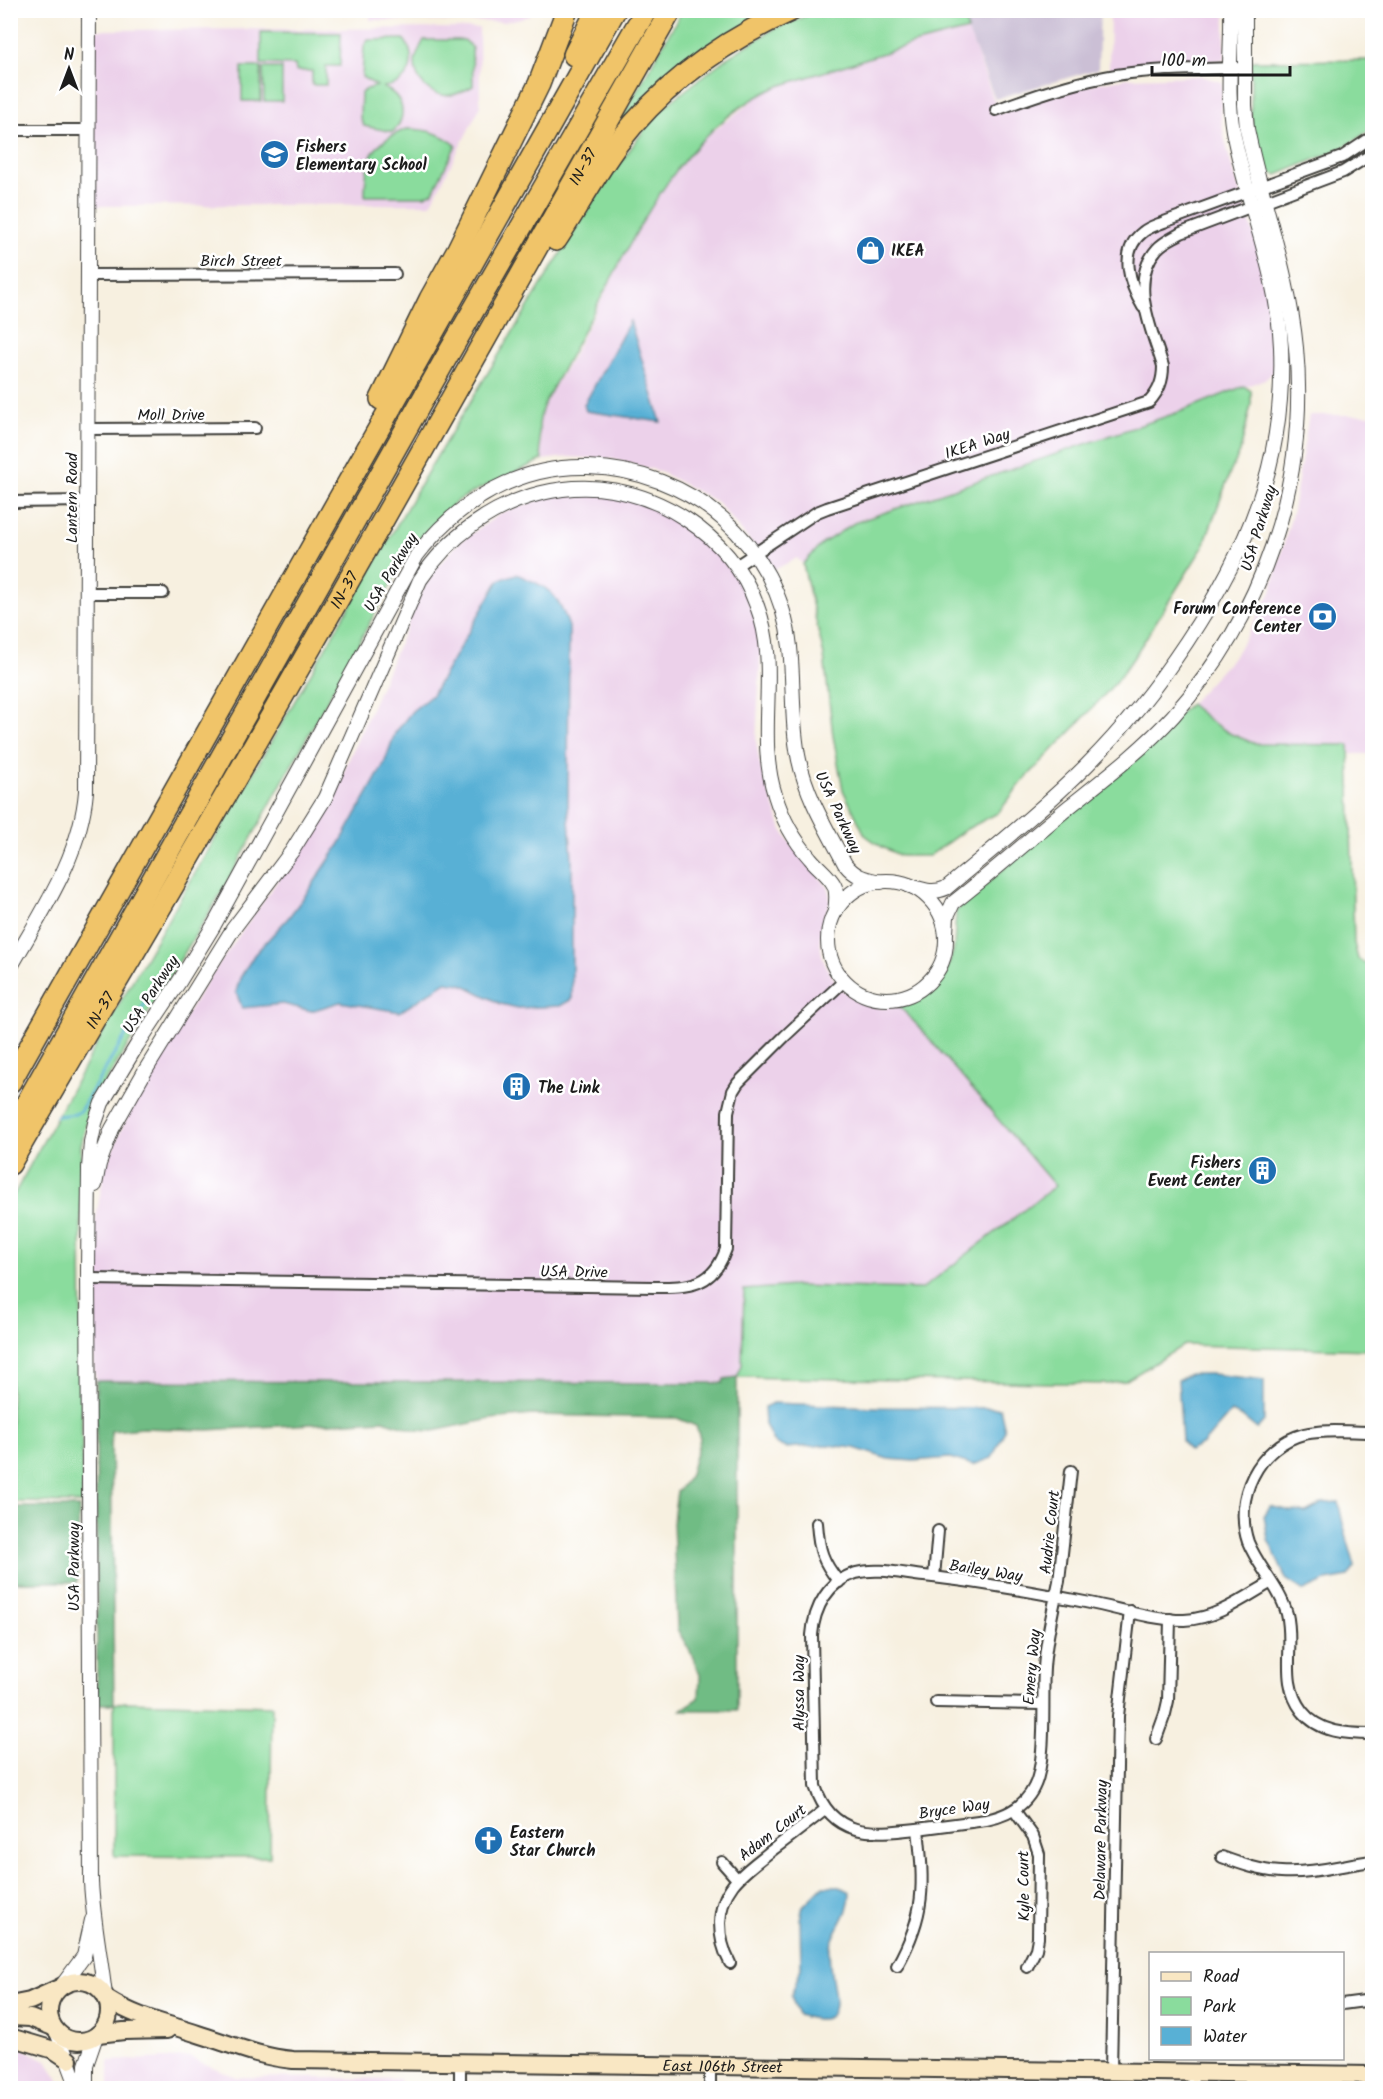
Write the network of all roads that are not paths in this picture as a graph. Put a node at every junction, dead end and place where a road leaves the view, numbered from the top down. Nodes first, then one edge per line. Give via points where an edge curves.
1 (89, 10) edge
2 (567, 10) edge
3 (597, 10) edge
4 (615, 10) edge
5 (646, 10) edge
6 (671, 10) edge
7 (792, 10) edge
8 (1231, 10) edge
9 (1245, 10) edge
10 (1238, 68) junction
11 (996, 110) dead end
12 (10, 130) edge
13 (88, 130) junction
14 (1372, 137) edge
15 (1372, 154) edge
16 (1262, 187) junction
17 (1247, 192) junction
18 (1266, 202) junction
19 (507, 204) junction
20 (1252, 207) junction
21 (394, 274) dead end
22 (87, 275) junction
23 (1146, 313) junction
24 (490, 333) junction
25 (255, 428) dead end
26 (87, 429) junction
27 (88, 501) junction
28 (10, 502) edge
29 (755, 555) junction
30 (736, 566) junction
31 (287, 592) junction
32 (87, 593) junction
33 (163, 593) dead end
34 (881, 882) junction
35 (908, 885) junction
36 (835, 912) junction
37 (946, 933) junction
38 (10, 968) edge
39 (844, 981) junction
40 (10, 1082) edge
41 (10, 1133) edge
42 (10, 1164) edge
43 (89, 1219) junction
44 (88, 1279) junction
45 (1372, 1432) edge
46 (1071, 1471) dead end
47 (817, 1523) dead end
48 (938, 1531) dead end
49 (934, 1577) junction
50 (839, 1582) junction
51 (1270, 1583) junction
52 (1056, 1596) junction
53 (1130, 1611) junction
54 (1170, 1619) junction
55 (936, 1702) dead end
56 (1042, 1704) junction
57 (1372, 1734) edge
58 (1156, 1739) dead end
59 (1041, 1741) joint
60 (826, 1809) junction
61 (1014, 1809) junction
62 (918, 1829) junction
63 (1222, 1857) dead end
64 (1372, 1861) edge
65 (722, 1862) dead end
66 (737, 1879) junction
67 (93, 1915) junction
68 (729, 1963) dead end
69 (897, 1966) dead end
70 (1027, 1967) dead end
71 (60, 1988) junction
72 (106, 1998) junction
73 (1372, 2000) edge
74 (10, 2004) edge
75 (1344, 2004) edge
76 (10, 2017) edge
77 (183, 2029) junction
78 (55, 2030) junction
79 (97, 2035) junction
80 (10, 2037) edge
81 (69, 2060) junction
82 (460, 2061) junction
83 (710, 2066) junction
84 (1111, 2071) junction
85 (1372, 2075) edge
86 (1192, 2080) edge
87 (78, 2088) edge
88 (86, 2088) edge
89 (460, 2088) edge
90 (710, 2088) edge

1 - 13 street, Lantern Road
2 - 31 highway via 539,84
3 - 19 highway via 517,166
4 - 19 highway
5 - 41 highway
6 - 24 highway, IN-37
7 - 24 highway via 719,49 650,106 605,162 514,308
8 - 10 street, USA Parkway
9 - 10 street, USA Parkway
10 - 11 street via 1116,75 1064,86
10 - 16 street, USA Parkway via 1247,129
10 - 17 street, USA Parkway via 1232,122
12 - 13 street
13 - 22 street, Lantern Road
14 - 16 street, IKEA Way via 1342,157
15 - 18 street, IKEA Way via 1343,172
16 - 17 street, IKEA Way
16 - 18 street, USA Parkway
17 - 20 street, USA Parkway
17 - 23 street, IKEA Way via 1151,227 1134,240 1129,274
18 - 20 street, IKEA Way
18 - 37 street, USA Parkway via 1287,286 1298,401 1289,487 1260,582 1222,651 1170,718 1116,768 953,903
19 - 31 highway
20 - 23 street, IKEA Way via 1181,233 1157,249 1144,274
20 - 35 street, USA Parkway via 1276,302 1281,386 1276,434 1259,502 1230,566 1175,658 1088,765 946,888 926,891
21 - 22 street, Birch Street
22 - 26 street, Lantern Road
23 - 29 street, IKEA Way via 1163,366 1161,385 1149,402 826,508
24 - 42 highway, IN-37
25 - 26 street, Moll Drive
26 - 27 street, Lantern Road
27 - 28 street
27 - 32 street, Lantern Road
29 - 30 street, IKEA Way
29 - 34 street, USA Parkway via 775,591 786,629 795,735 807,788 845,864 857,877
29 - 43 street, USA Parkway via 727,522 677,487 606,468 560,468 516,479 465,506 438,529 404,577 214,925 107,1093 91,1142
30 - 36 street, USA Parkway via 757,604 766,635 765,738 774,790 794,836 835,886
30 - 43 street, USA Parkway via 706,533 683,517 646,499 600,488 555,490 524,497 486,515 448,544 413,595 315,817 222,945 119,1115 99,1164
31 - 40 highway
32 - 33 street
32 - 38 street, Lantern Road via 84,814 69,859
34 - 35 street, USA Parkway
34 - 36 street, USA Parkway via 854,891
35 - 37 street via 924,894 936,908
36 - 39 street, USA Parkway via 828,948
37 - 39 street, USA Parkway via 941,963 930,981 913,993 893,999 872,997
39 - 44 street, USA Drive via 751,1069 733,1092 728,1112 726,1249 714,1272 692,1286
43 - 44 street, USA Parkway
44 - 67 street, USA Parkway
45 - 51 street via 1320,1432 1293,1438 1280,1445 1254,1472 1245,1497 1244,1521 1249,1544
46 - 52 street, Audrie Court
47 - 50 street via 822,1559
48 - 49 street
49 - 50 street, Bailey Way via 869,1571
49 - 52 street, Bailey Way
50 - 60 street, Alyssa Way via 817,1610 812,1635 815,1786
51 - 54 street, Bailey Way via 1203,1618
51 - 57 street via 1287,1615 1288,1677 1302,1712 1332,1731
52 - 53 street, Bailey Way
52 - 56 street, Emery Way via 1045,1655
53 - 54 street, Bailey Way
53 - 84 street, Delaware Parkway via 1118,1716
54 - 58 street via 1168,1701
55 - 56 street
56 - 59 street, Emery Way
59 - 61 street, Bryce Way via 1038,1778 1027,1798
60 - 62 street, Bryce Way via 843,1825 865,1833
60 - 66 street, Adam Court
61 - 62 street, Bryce Way via 997,1818
61 - 70 street, Kyle Court via 1033,1836 1039,1854 1038,1938
62 - 69 street via 922,1897 914,1930
63 - 64 street via 1284,1872
65 - 66 street, Adam Court
66 - 68 street, Adam Court via 720,1911 720,1934
67 - 71 street, USA Parkway via 84,1956
67 - 72 street, USA Parkway
71 - 72 main road via 75,1981 85,1982 94,1985
71 - 74 main road via 30,2001
71 - 78 main road via 49,2007
72 - 77 main road, East 106th Street via 128,2013
72 - 79 main road via 107,2021
73 - 75 street
76 - 78 main road via 30,2018
77 - 79 main road, East 106th Street
77 - 82 main road, East 106th Street via 280,2059
78 - 79 main road via 76,2041
78 - 81 street
79 - 88 street via 86,2065
80 - 81 main road via 54,2049
81 - 87 street
82 - 83 main road, East 106th Street
82 - 89 street
83 - 84 main road, East 106th Street
83 - 90 street
84 - 86 main road, East 106th Street
85 - 86 main road, East 106th Street

